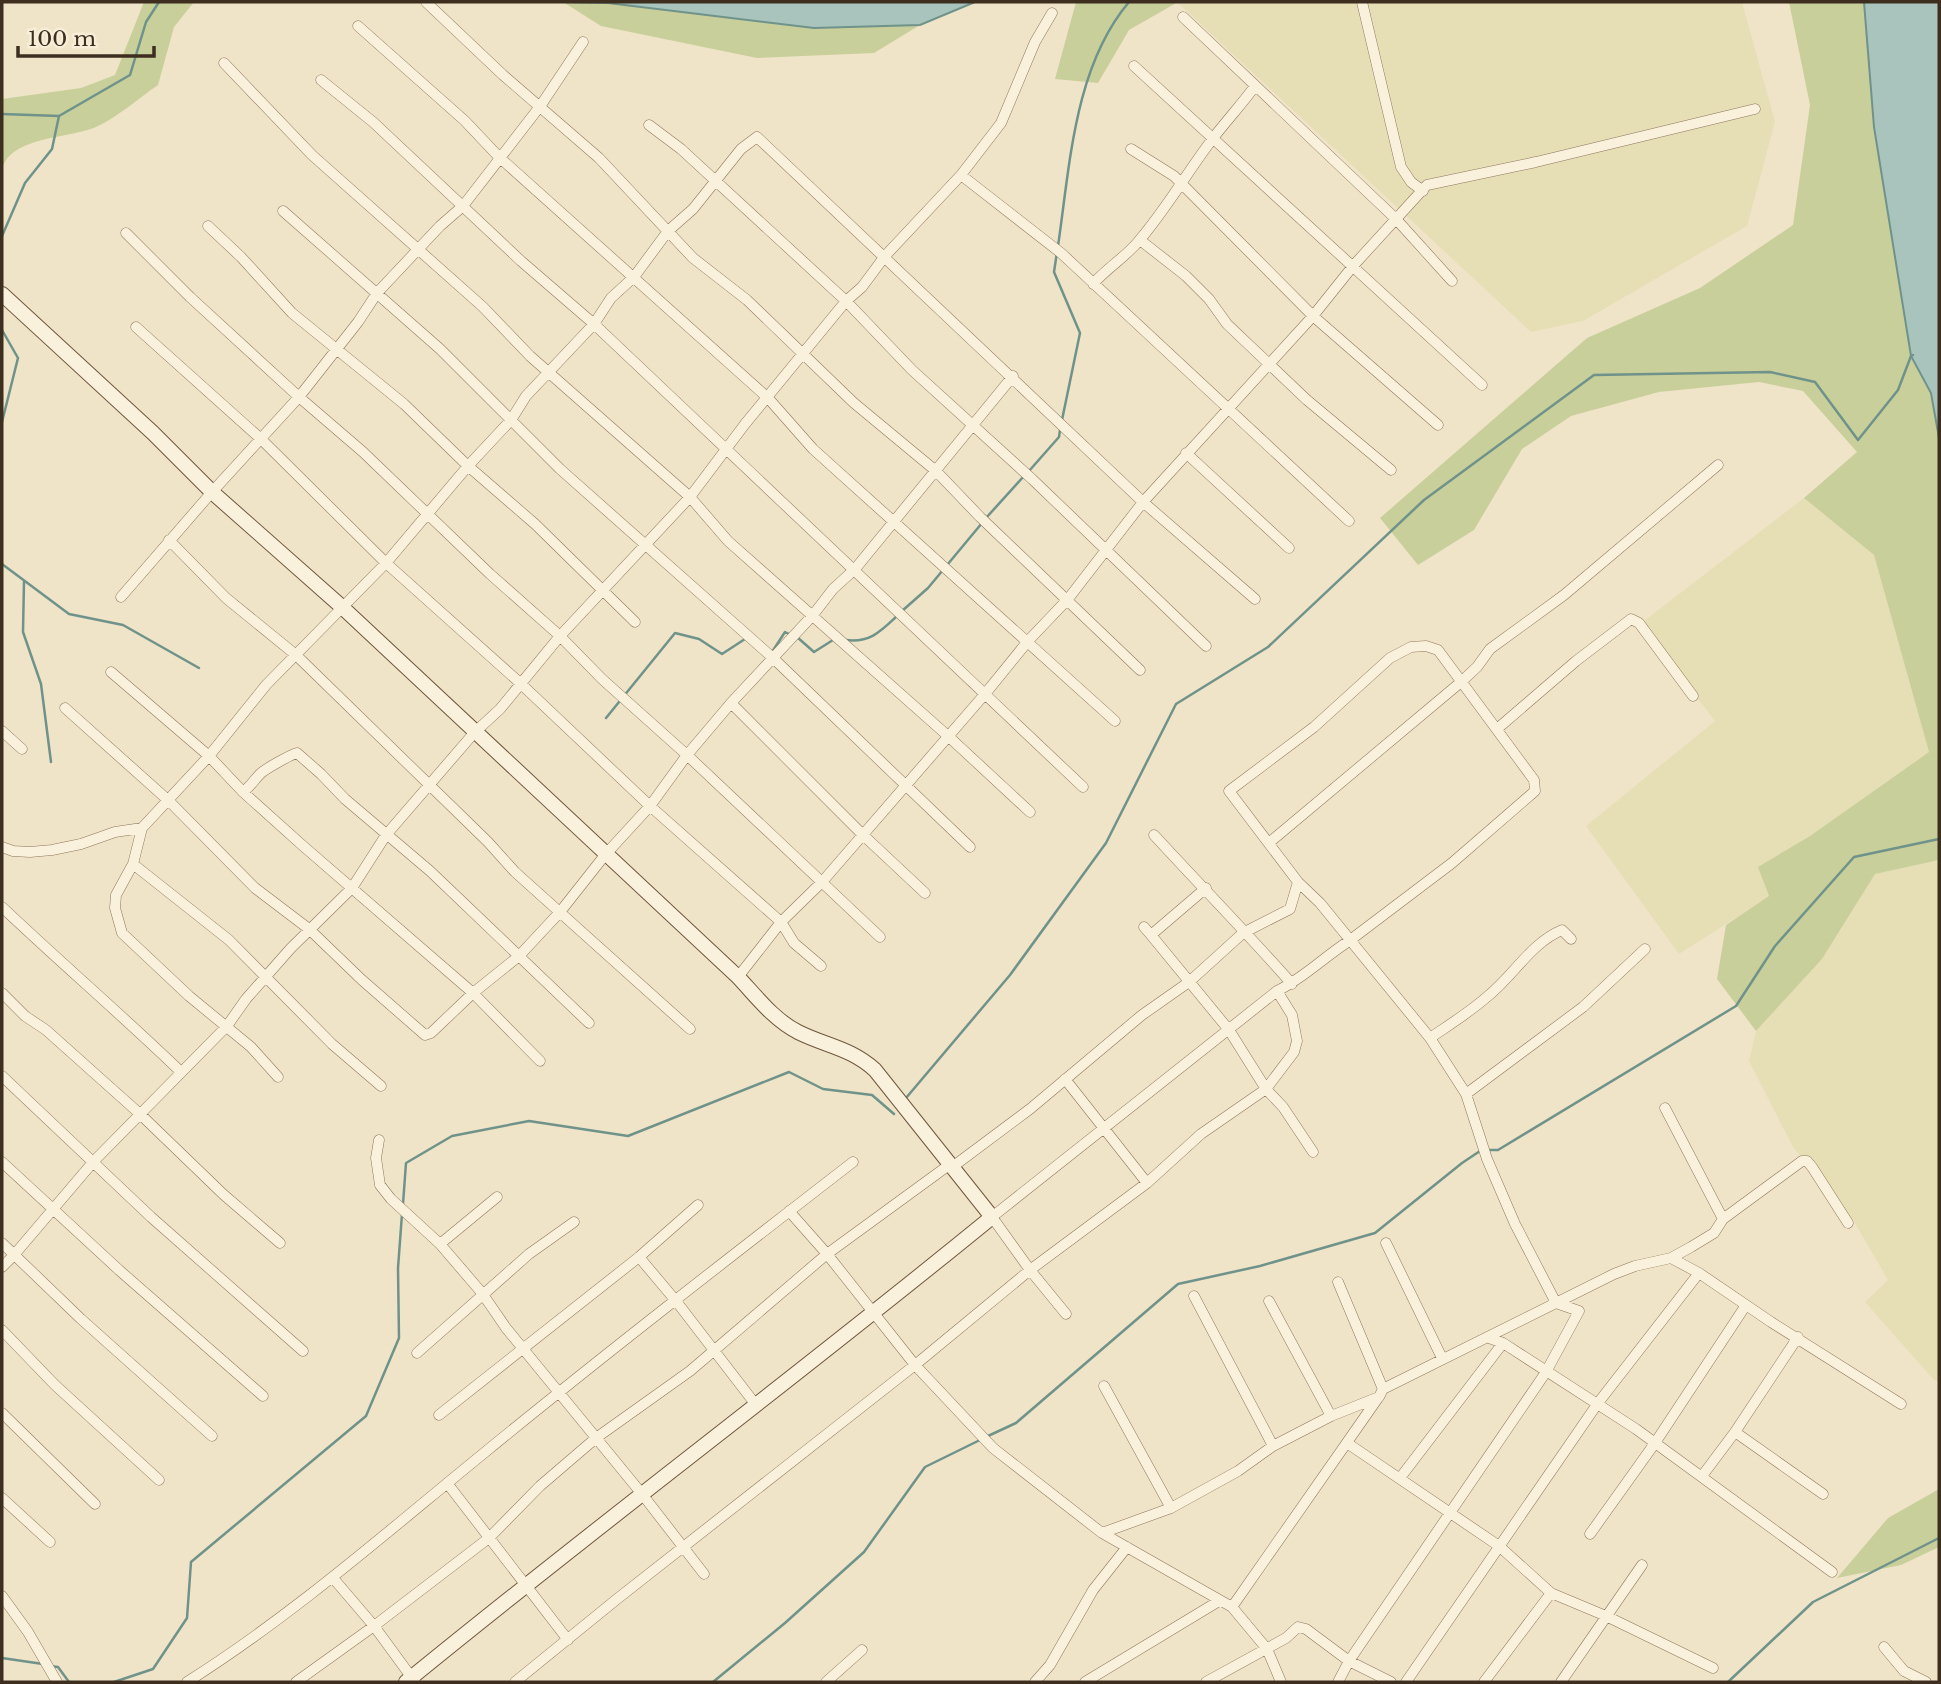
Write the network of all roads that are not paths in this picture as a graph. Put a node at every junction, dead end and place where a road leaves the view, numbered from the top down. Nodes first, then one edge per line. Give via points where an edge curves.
1 (426, 2) edge
2 (1362, 2) edge
3 (1052, 13) dead end
4 (1183, 16) dead end
5 (358, 26) dead end
6 (583, 42) dead end
7 (224, 63) dead end
8 (1134, 66) dead end
9 (321, 80) dead end
10 (1255, 86) junction
11 (541, 105) junction
12 (1755, 109) dead end
13 (649, 125) dead end
14 (1213, 137) junction
15 (1131, 149) dead end
16 (499, 157) junction
17 (961, 175) junction
18 (717, 182) junction
19 (1182, 185) junction
20 (1423, 191) junction
21 (463, 206) junction
22 (283, 211) dead end
23 (1396, 219) junction
24 (208, 226) dead end
25 (668, 231) junction
26 (126, 233) dead end
27 (1140, 240) junction
28 (418, 248) junction
29 (885, 256) junction
30 (1353, 266) junction
31 (634, 276) junction
32 (1452, 281) dead end
33 (1093, 284) junction
34 (2, 293) edge
35 (377, 293) junction
36 (846, 301) junction
37 (1313, 316) junction
38 (594, 324) junction
39 (136, 327) dead end
40 (335, 349) junction
41 (803, 355) junction
42 (1270, 364) junction
43 (548, 373) junction
44 (1013, 376) junction
45 (1482, 385) dead end
46 (299, 397) junction
47 (768, 398) junction
48 (1229, 410) junction
49 (512, 420) junction
50 (1438, 425) dead end
51 (972, 427) junction
52 (261, 439) junction
53 (725, 450) junction
54 (1186, 453) junction
55 (1718, 465) dead end
56 (468, 466) junction
57 (1391, 470) dead end
58 (936, 471) junction
59 (212, 492) junction
60 (690, 497) junction
61 (1143, 502) junction
62 (428, 513) junction
63 (894, 520) junction
64 (1349, 521) dead end
65 (169, 540) junction
66 (646, 546) junction
67 (1289, 548) dead end
68 (1106, 552) junction
69 (386, 563) junction
70 (855, 569) junction
71 (603, 589) junction
72 (121, 597) dead end
73 (1068, 599) junction
74 (1255, 600) dead end
75 (342, 607) junction
76 (813, 615) junction
77 (635, 622) dead end
78 (559, 636) junction
79 (1028, 641) junction
80 (1206, 646) dead end
81 (296, 655) junction
82 (773, 658) junction
83 (1140, 670) dead end
84 (111, 672) dead end
85 (519, 682) junction
86 (1461, 682) junction
87 (985, 694) junction
88 (1693, 696) dead end
89 (731, 703) junction
90 (65, 708) dead end
91 (1115, 721) dead end
92 (1497, 729) junction
93 (2, 732) edge
94 (474, 733) junction
95 (948, 736) junction
96 (22, 749) dead end
97 (687, 755) junction
98 (209, 756) junction
99 (431, 785) junction
100 (905, 785) junction
101 (1083, 787) dead end
102 (243, 792) junction
103 (169, 801) junction
104 (650, 806) junction
105 (1030, 812) dead end
106 (142, 828) junction
107 (862, 834) junction
108 (386, 835) junction
109 (1154, 835) dead end
110 (1270, 842) junction
111 (2, 847) edge
112 (970, 848) dead end
113 (605, 855) junction
114 (133, 864) junction
115 (822, 881) junction
116 (1298, 882) junction
117 (352, 888) junction
118 (1206, 888) junction
119 (925, 893) dead end
120 (2, 908) edge
121 (560, 912) junction
122 (781, 922) junction
123 (309, 929) junction
124 (1243, 933) junction
125 (880, 937) dead end
126 (1571, 939) dead end
127 (1349, 941) junction
128 (1645, 949) dead end
129 (519, 956) junction
130 (821, 966) dead end
131 (738, 977) junction
132 (267, 978) junction
133 (1189, 982) junction
134 (1292, 984) junction
135 (1277, 991) junction
136 (2, 993) edge
137 (473, 993) junction
138 (589, 1023) dead end
139 (227, 1026) junction
140 (690, 1029) dead end
141 (1229, 1030) junction
142 (1430, 1038) junction
143 (540, 1061) dead end
144 (181, 1072) junction
145 (2, 1076) edge
146 (278, 1077) dead end
147 (1065, 1079) junction
148 (381, 1086) dead end
149 (1266, 1088) junction
150 (1466, 1094) junction
151 (1665, 1108) dead end
152 (140, 1114) junction
153 (1105, 1127) junction
154 (379, 1140) dead end
155 (1313, 1152) dead end
156 (94, 1161) junction
157 (2, 1162) edge
158 (853, 1162) dead end
159 (950, 1167) junction
160 (1147, 1183) junction
161 (497, 1197) dead end
162 (698, 1205) dead end
163 (54, 1208) junction
164 (789, 1211) junction
165 (992, 1217) junction
166 (1723, 1219) junction
167 (574, 1222) dead end
168 (1848, 1223) dead end
169 (2, 1243) edge
170 (280, 1243) dead end
171 (1386, 1243) dead end
172 (440, 1244) junction
173 (827, 1254) junction
174 (14, 1255) junction
175 (639, 1258) junction
176 (1671, 1258) junction
177 (2, 1267) edge
178 (1030, 1270) junction
179 (1699, 1273) junction
180 (1338, 1282) dead end
181 (482, 1293) junction
182 (1194, 1296) dead end
183 (676, 1301) junction
184 (1269, 1301) dead end
185 (1556, 1303) junction
186 (1746, 1305) junction
187 (873, 1314) junction
188 (1066, 1314) dead end
189 (2, 1330) edge
190 (1798, 1337) junction
191 (1489, 1338) junction
192 (1503, 1343) junction
193 (523, 1348) junction
194 (303, 1351) dead end
195 (714, 1352) junction
196 (417, 1353) dead end
197 (1442, 1358) junction
198 (915, 1366) junction
199 (1546, 1372) junction
200 (1104, 1386) dead end
201 (560, 1393) junction
202 (1381, 1393) junction
203 (263, 1396) dead end
204 (1598, 1403) junction
205 (756, 1405) junction
206 (1901, 1405) dead end
207 (2, 1413) edge
208 (439, 1415) dead end
209 (1331, 1416) junction
210 (1735, 1432) junction
211 (212, 1436) dead end
212 (596, 1438) junction
213 (1347, 1443) junction
214 (1655, 1443) junction
215 (1273, 1446) junction
216 (1702, 1476) junction
217 (1400, 1478) junction
218 (159, 1480) dead end
219 (447, 1483) junction
220 (642, 1494) junction
221 (1823, 1494) dead end
222 (2, 1498) edge
223 (95, 1504) dead end
224 (1171, 1508) junction
225 (1450, 1512) junction
226 (1102, 1533) junction
227 (1590, 1534) dead end
228 (489, 1538) junction
229 (50, 1542) dead end
230 (1127, 1546) junction
231 (1499, 1546) junction
232 (683, 1549) junction
233 (1642, 1565) dead end
234 (1832, 1572) dead end
235 (704, 1574) dead end
236 (333, 1578) junction
237 (527, 1585) junction
238 (1551, 1593) junction
239 (2, 1596) edge
240 (1219, 1601) junction
241 (1232, 1607) junction
242 (1606, 1616) junction
243 (374, 1626) junction
244 (568, 1640) junction
245 (1884, 1647) dead end
246 (1267, 1649) junction
247 (862, 1650) dead end
248 (1349, 1661) junction
249 (1713, 1668) dead end
250 (411, 1681) edge
251 (57, 1682) edge
252 (187, 1682) edge
253 (296, 1682) edge
254 (515, 1682) edge
255 (826, 1682) edge
256 (1035, 1682) edge
257 (1085, 1682) edge
258 (1206, 1682) edge
259 (1281, 1682) edge
260 (1338, 1682) edge
261 (1391, 1682) edge
262 (1406, 1682) edge
263 (1484, 1682) edge
264 (1560, 1682) edge
265 (1927, 1682) edge

1 - 11 street
2 - 20 street via 1401,167
3 - 17 street via 1001,123
4 - 10 street
5 - 16 street
6 - 11 street
7 - 28 street via 312,155
8 - 14 street
9 - 21 street
10 - 14 street
10 - 23 street
11 - 16 street
11 - 25 street
12 - 20 street via 1427,185
13 - 18 street
14 - 19 street
14 - 30 street
15 - 19 street
16 - 21 street
16 - 31 street
17 - 29 street
17 - 33 street via 1061,253
18 - 25 street
18 - 29 street via 741,149 757,137
18 - 36 street
19 - 27 street
19 - 37 street
20 - 23 street
21 - 28 street
21 - 38 street
22 - 35 street
23 - 30 street
23 - 32 street
24 - 40 street via 292,313
25 - 31 street
25 - 41 street
26 - 46 street
27 - 33 street
27 - 42 street via 1186,276
28 - 35 street
28 - 43 street
29 - 36 street
29 - 44 street
30 - 37 street
30 - 45 street
31 - 38 street via 611,298
31 - 47 street
33 - 48 street
34 - 59 street
35 - 40 street
35 - 49 street
36 - 41 street
36 - 51 street
37 - 42 street
37 - 50 street
38 - 43 street
38 - 53 street
39 - 52 street
40 - 46 street
40 - 56 street via 404,404
41 - 47 street
41 - 58 street
42 - 48 street
42 - 57 street
43 - 49 street
43 - 60 street
44 - 51 street
44 - 61 street
46 - 52 street
46 - 62 street
47 - 53 street
47 - 63 street via 813,449
48 - 54 street
48 - 64 street
49 - 56 street
49 - 66 street
51 - 58 street
51 - 68 street
52 - 59 street
52 - 69 street
53 - 60 street
53 - 70 street
54 - 61 street
54 - 67 street
55 - 86 street via 1564,595 1490,649
56 - 62 street
56 - 71 street
58 - 63 street
58 - 73 street
59 - 65 street
59 - 75 street
60 - 66 street
60 - 76 street via 728,541
61 - 68 street
61 - 74 street
62 - 69 street
62 - 78 street
63 - 70 street
63 - 79 street
65 - 72 street
65 - 81 street via 226,598
66 - 71 street
66 - 82 street
68 - 73 street
68 - 80 street
69 - 75 street
69 - 85 street
70 - 76 street
70 - 87 street
71 - 77 street
71 - 78 street
73 - 79 street
73 - 83 street
75 - 81 street
75 - 94 street
76 - 82 street
76 - 95 street
78 - 85 street
78 - 97 street
79 - 87 street
79 - 91 street
81 - 98 street
81 - 99 street
82 - 89 street
82 - 100 street
84 - 98 street
85 - 94 street via 500,709
85 - 104 street
86 - 92 street
86 - 110 street
86 - 110 street via 1438,650 1411,647 1390,658 1314,727 1229,791
87 - 95 street
87 - 101 street
88 - 92 street via 1639,623 1631,619
89 - 97 street
89 - 107 street
90 - 103 street
92 - 127 street via 1534,779 1535,791 1452,863
93 - 96 street
94 - 99 street
94 - 113 street
95 - 100 street
95 - 105 street
97 - 104 street
97 - 115 street
98 - 102 street
98 - 103 street
99 - 108 street
99 - 121 street
100 - 107 street
100 - 112 street
102 - 108 street via 261,773 297,753
102 - 117 street
103 - 106 street
103 - 123 street via 255,888
104 - 113 street
104 - 122 street
106 - 111 street via 52,850
106 - 114 street
107 - 115 street
107 - 119 street
108 - 117 street
108 - 129 street
109 - 118 street
110 - 116 street
113 - 121 street
113 - 131 street
114 - 132 street via 229,940
114 - 139 street via 116,895 122,933
115 - 122 street
115 - 125 street
116 - 124 street via 1290,909
116 - 127 street
117 - 123 street
117 - 137 street
118 - 124 street
118 - 133 street via 1147,931
120 - 144 street
121 - 129 street
121 - 140 street
122 - 130 street via 794,943
122 - 131 street
123 - 132 street
123 - 137 street via 425,1035
124 - 133 street
124 - 134 street
126 - 142 street via 1562,930 1541,942 1489,996
127 - 134 street
127 - 142 street
128 - 150 street via 1583,1007
129 - 137 street
129 - 138 street
131 - 159 street via 786,1026 844,1049 875,1070
132 - 139 street
132 - 148 street
133 - 141 street
133 - 147 street
134 - 135 street
135 - 141 street
135 - 149 street via 1292,1015 1297,1041 1294,1052
136 - 152 street
137 - 143 street
139 - 144 street
139 - 146 street
141 - 149 street
141 - 153 street
142 - 150 street
144 - 152 street
145 - 156 street
147 - 153 street
147 - 159 street
149 - 155 street
149 - 160 street via 1201,1134
150 - 185 street via 1487,1159
151 - 166 street
152 - 156 street
152 - 170 street
153 - 160 street
153 - 165 street
154 - 172 street via 380,1185
156 - 163 street
156 - 194 street
157 - 163 street
158 - 164 street
159 - 165 street
159 - 173 street
160 - 178 street
161 - 172 street
162 - 175 street
163 - 174 street
163 - 203 street
164 - 173 street
164 - 183 street
165 - 178 street
165 - 187 street
166 - 168 street via 1807,1161
166 - 176 street via 1714,1233
167 - 181 street
169 - 174 street
171 - 197 street
172 - 181 street
173 - 187 street
173 - 195 street
174 - 177 street
174 - 211 street
175 - 183 street
175 - 193 street
176 - 179 street
176 - 185 street via 1635,1266
178 - 188 street
178 - 198 street
179 - 186 street
179 - 204 street
180 - 202 street
181 - 193 street
181 - 196 street
182 - 215 street
183 - 195 street
183 - 201 street
184 - 209 street
185 - 191 street
185 - 199 street via 1579,1311
186 - 190 street
186 - 214 street
187 - 198 street
187 - 205 street
189 - 218 street
190 - 206 street
190 - 210 street
191 - 192 street
191 - 197 street
192 - 199 street
192 - 217 street
193 - 201 street
193 - 208 street
195 - 205 street
195 - 212 street
197 - 202 street
198 - 226 street via 993,1448
198 - 232 street
199 - 204 street
199 - 225 street
200 - 224 street
201 - 212 street
201 - 219 street
202 - 209 street
202 - 213 street
204 - 214 street
204 - 231 street
205 - 220 street
207 - 223 street
209 - 215 street
210 - 216 street
210 - 221 street
212 - 220 street
212 - 228 street
213 - 217 street
213 - 241 street
214 - 216 street
214 - 227 street
215 - 224 street
216 - 234 street
217 - 225 street
219 - 228 street
219 - 236 street
220 - 232 street
220 - 237 street
222 - 229 street
224 - 226 street
225 - 231 street
225 - 248 street
226 - 230 street
228 - 237 street
228 - 243 street
230 - 240 street
230 - 256 street via 1093,1590
231 - 238 street
231 - 262 street
232 - 235 street
232 - 244 street
233 - 242 street
236 - 243 street
236 - 252 street
237 - 244 street
237 - 250 street
238 - 242 street
238 - 263 street
239 - 251 street
240 - 241 street
240 - 257 street
241 - 246 street
242 - 249 street
242 - 264 street
243 - 250 street
243 - 253 street
244 - 254 street
245 - 265 street via 1904,1671
246 - 248 street via 1298,1627
246 - 258 street
246 - 259 street
247 - 255 street
248 - 260 street
248 - 261 street

